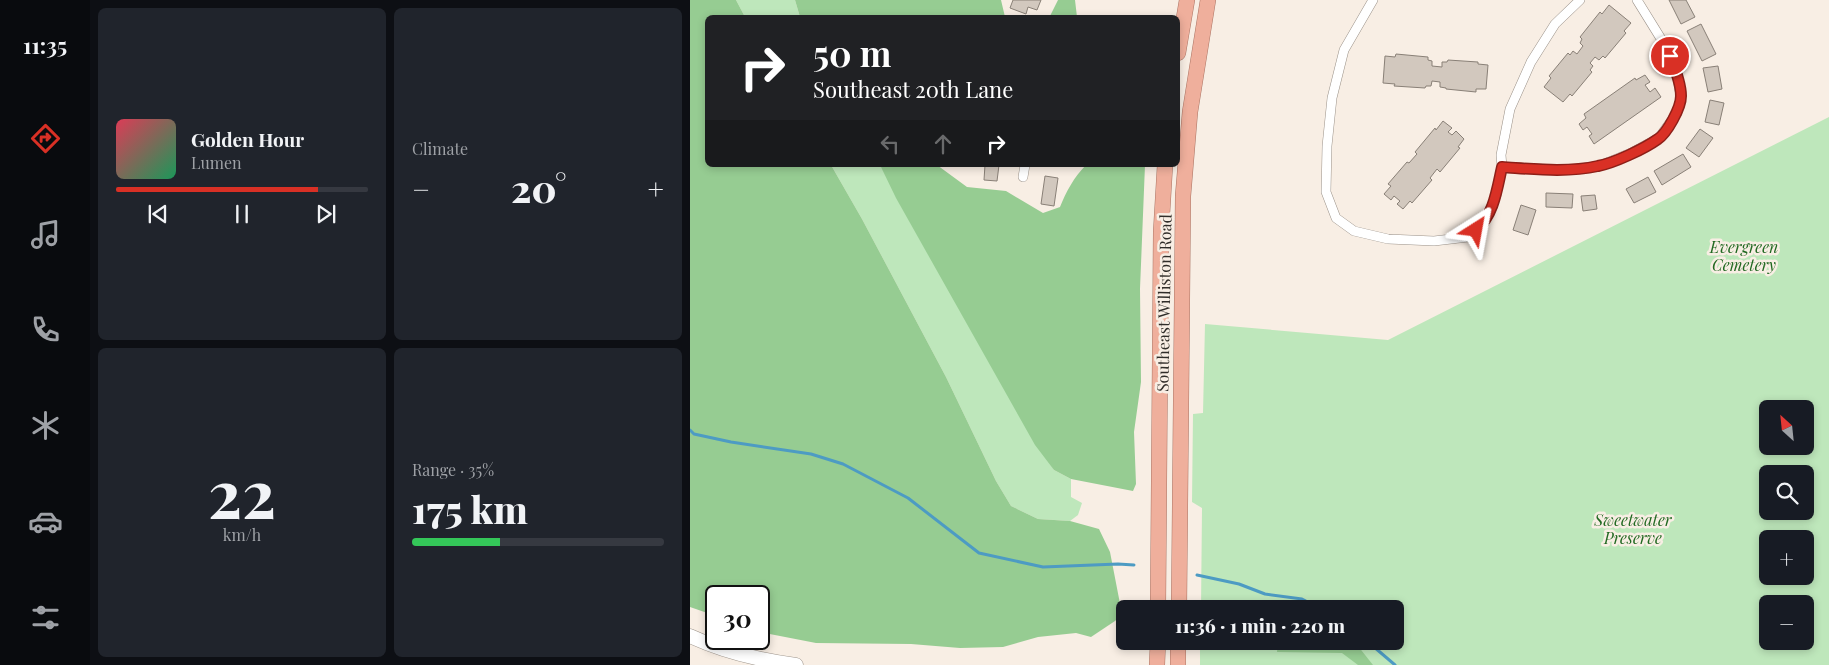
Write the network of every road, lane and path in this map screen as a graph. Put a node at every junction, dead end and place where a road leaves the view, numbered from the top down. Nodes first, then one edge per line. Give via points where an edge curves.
1 (1187, 0) edge
2 (1373, 0) edge
3 (1580, 0) edge
4 (1637, 0) edge
5 (1208, 2) edge
6 (1180, 41) edge
7 (1182, 147) edge
8 (1025, 167) edge
9 (1164, 167) edge
10 (1502, 167) junction
11 (1023, 177) dead end
12 (1158, 600) edge
13 (1179, 600) edge
14 (690, 636) edge
15 (1158, 650) edge
16 (1178, 650) edge
17 (796, 665) edge
18 (1157, 665) edge
19 (1178, 665) edge

1 - 5 highway
1 - 6 highway
2 - 10 street via 1344,50 1332,98 1326,192 1336,218 1354,231 1388,239 1434,241 1468,237 1484,223 1496,196
3 - 10 street via 1555,24 1530,62 1510,109 1501,155
4 - 10 street via 1676,70 1682,97 1677,113 1659,138 1599,166 1568,170
5 - 7 highway, Southeast Williston Road
7 - 13 highway, Southeast Williston Road
8 - 11 street
9 - 12 highway, Southeast Williston Road
14 - 17 main road via 764,661
15 - 18 highway
16 - 19 highway

